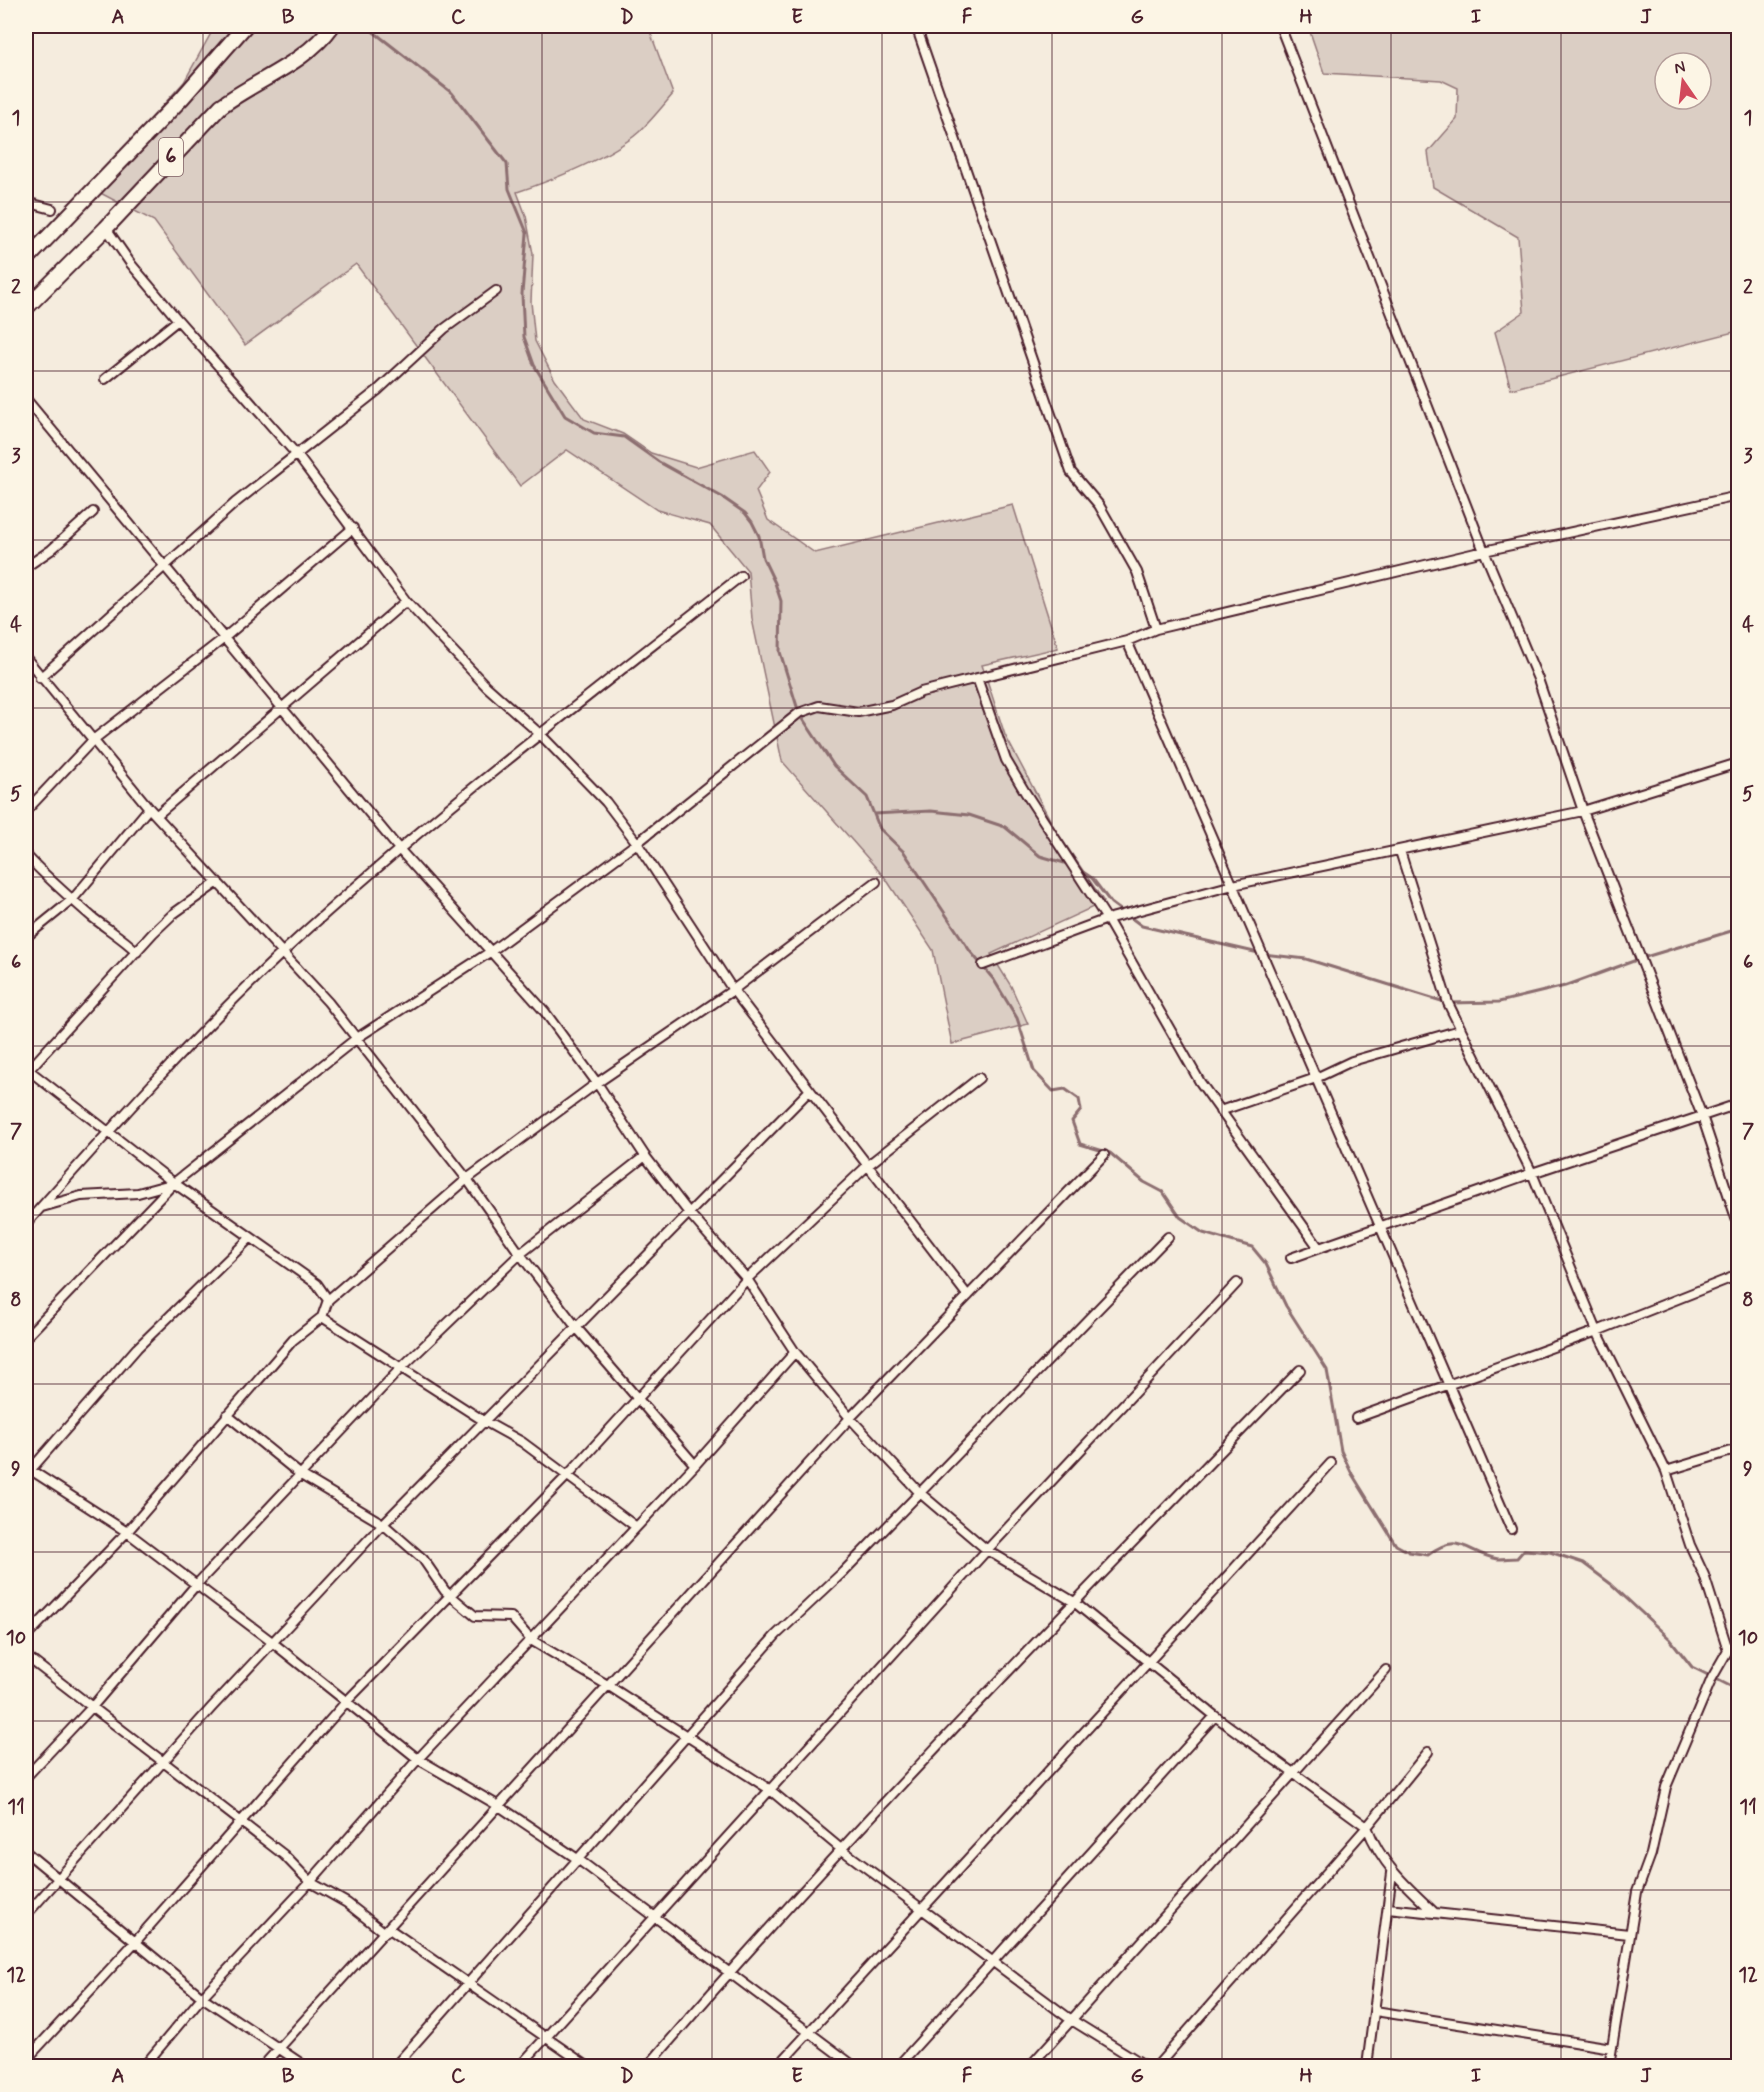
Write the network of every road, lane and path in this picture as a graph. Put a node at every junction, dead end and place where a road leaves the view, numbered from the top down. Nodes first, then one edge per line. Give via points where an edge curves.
1 (245, 26) edge
2 (332, 26) edge
3 (916, 26) edge
4 (1280, 26) edge
5 (26, 202) edge
6 (52, 209) dead end
7 (106, 228) junction
8 (26, 260) edge
9 (496, 291) dead end
10 (26, 308) edge
11 (178, 320) junction
12 (105, 379) dead end
13 (26, 399) edge
14 (297, 455) junction
15 (1738, 496) edge
16 (93, 512) dead end
17 (353, 528) junction
18 (1484, 551) junction
19 (162, 566) junction
20 (26, 567) edge
21 (741, 576) dead end
22 (406, 600) junction
23 (1156, 629) junction
24 (223, 639) junction
25 (1127, 641) junction
26 (26, 659) edge
27 (40, 678) junction
28 (976, 678) junction
29 (282, 708) junction
30 (540, 734) junction
31 (93, 740) junction
32 (1738, 764) edge
33 (149, 808) junction
34 (26, 811) edge
35 (1583, 811) junction
36 (156, 815) junction
37 (637, 843) junction
38 (399, 849) junction
39 (1400, 851) junction
40 (26, 855) edge
41 (218, 882) junction
42 (876, 882) dead end
43 (1233, 885) junction
44 (73, 899) junction
45 (1107, 919) junction
46 (26, 937) edge
47 (137, 952) junction
48 (490, 952) junction
49 (283, 953) junction
50 (982, 966) dead end
51 (733, 990) junction
52 (1460, 1030) junction
53 (357, 1038) junction
54 (26, 1071) edge
55 (979, 1078) dead end
56 (1316, 1078) junction
57 (597, 1083) junction
58 (810, 1090) junction
59 (1738, 1104) edge
60 (1220, 1111) junction
61 (1702, 1116) junction
62 (108, 1132) junction
63 (1104, 1155) dead end
64 (645, 1156) junction
65 (867, 1166) junction
66 (1532, 1173) junction
67 (467, 1179) junction
68 (174, 1183) junction
69 (40, 1207) junction
70 (689, 1214) junction
71 (26, 1217) edge
72 (26, 1224) edge
73 (1738, 1224) edge
74 (1380, 1227) junction
75 (1168, 1237) dead end
76 (250, 1238) junction
77 (1319, 1248) junction
78 (520, 1254) junction
79 (1291, 1258) dead end
80 (1738, 1275) edge
81 (747, 1279) junction
82 (1237, 1283) dead end
83 (968, 1296) junction
84 (328, 1300) junction
85 (322, 1317) junction
86 (576, 1327) junction
87 (1597, 1330) junction
88 (26, 1337) edge
89 (795, 1352) junction
90 (401, 1368) junction
91 (1300, 1370) dead end
92 (1449, 1385) junction
93 (638, 1398) junction
94 (227, 1415) junction
95 (850, 1418) junction
96 (1356, 1418) dead end
97 (484, 1421) junction
98 (1738, 1449) edge
99 (1331, 1463) dead end
100 (695, 1465) junction
101 (27, 1471) edge
102 (1666, 1471) junction
103 (301, 1475) junction
104 (567, 1476) junction
105 (920, 1493) junction
106 (383, 1524) junction
107 (635, 1526) junction
108 (1511, 1529) dead end
109 (127, 1532) junction
110 (987, 1550) junction
111 (195, 1586) junction
112 (450, 1596) junction
113 (1074, 1602) junction
114 (26, 1636) edge
115 (531, 1640) junction
116 (272, 1642) junction
117 (1738, 1642) edge
118 (1728, 1650) junction
119 (26, 1656) edge
120 (1146, 1662) junction
121 (1386, 1670) dead end
122 (609, 1686) junction
123 (346, 1702) junction
124 (92, 1707) junction
125 (1215, 1716) junction
126 (687, 1737) junction
127 (1428, 1752) dead end
128 (418, 1759) junction
129 (163, 1762) junction
130 (1292, 1773) junction
131 (26, 1777) edge
132 (769, 1789) junction
133 (499, 1806) junction
134 (240, 1820) junction
135 (1367, 1827) junction
136 (841, 1849) junction
137 (26, 1852) edge
138 (579, 1860) junction
139 (1392, 1873) junction
140 (59, 1879) junction
141 (310, 1882) junction
142 (922, 1907) junction
143 (1388, 1908) junction
144 (1435, 1913) junction
145 (26, 1915) edge
146 (654, 1916) junction
147 (386, 1930) junction
148 (1629, 1934) junction
149 (136, 1941) junction
150 (994, 1960) junction
151 (728, 1973) junction
152 (468, 1983) junction
153 (202, 1997) junction
154 (1375, 2011) junction
155 (1070, 2019) junction
156 (810, 2031) junction
157 (545, 2037) junction
158 (280, 2048) junction
159 (1612, 2048) junction
160 (26, 2061) edge
161 (32, 2067) edge
162 (144, 2067) edge
163 (263, 2067) edge
164 (305, 2067) edge
165 (395, 2067) edge
166 (520, 2067) edge
167 (587, 2067) edge
168 (648, 2067) edge
169 (778, 2067) edge
170 (854, 2067) edge
171 (898, 2067) edge
172 (1030, 2067) edge
173 (1146, 2067) edge
174 (1157, 2067) edge
175 (1367, 2067) edge
176 (1609, 2067) edge

1 - 8 highway, 6 via 182,98
2 - 7 highway, 6 via 306,54 222,106
3 - 23 street via 1071,472 1099,505 1137,572
4 - 18 street
5 - 6 street
7 - 10 highway, 6
7 - 11 street
9 - 14 street
11 - 12 street
11 - 14 street
13 - 19 street
14 - 17 street
14 - 19 street via 235,502
15 - 18 street
16 - 20 street
17 - 22 street
17 - 24 street
18 - 23 street
18 - 35 street via 1538,680
19 - 24 street
19 - 27 street
21 - 30 street
22 - 29 street
22 - 30 street via 486,686
23 - 25 street
24 - 29 street
24 - 31 street
25 - 28 street
25 - 43 street
26 - 27 street
27 - 31 street
28 - 37 street via 858,712 819,706 799,713
28 - 45 street via 1006,760
29 - 36 street
29 - 38 street
30 - 37 street via 606,802
30 - 38 street
31 - 33 street
31 - 34 street
32 - 35 street
33 - 36 street
33 - 44 street
35 - 39 street
35 - 61 street
36 - 41 street
37 - 48 street
37 - 51 street
38 - 48 street
38 - 49 street
39 - 43 street
39 - 52 street
40 - 44 street
41 - 47 street via 173,914
41 - 49 street
42 - 51 street
43 - 45 street
43 - 56 street
44 - 46 street
44 - 47 street
45 - 50 street
45 - 60 street
47 - 54 street
48 - 53 street
48 - 57 street via 545,1012
49 - 53 street
49 - 62 street
51 - 57 street
51 - 58 street
52 - 56 street via 1352,1061
52 - 66 street
53 - 67 street
53 - 68 street
54 - 62 street
55 - 65 street
56 - 60 street
56 - 74 street
57 - 64 street
57 - 67 street
58 - 65 street
58 - 70 street
59 - 61 street
60 - 77 street
61 - 66 street
61 - 73 street
62 - 68 street
62 - 69 street
63 - 83 street
64 - 70 street
64 - 78 street
65 - 81 street
65 - 83 street
66 - 74 street
66 - 87 street
67 - 78 street
67 - 84 street
68 - 69 street via 138,1193 81,1196
68 - 76 street
68 - 88 street
69 - 71 street
69 - 72 street
70 - 81 street
70 - 86 street
74 - 77 street
74 - 92 street
75 - 105 street
76 - 84 street via 317,1284
76 - 101 street via 151,1334
77 - 79 street
78 - 86 street
78 - 90 street
80 - 87 street
81 - 89 street
81 - 93 street
82 - 110 street
83 - 95 street
84 - 85 street
85 - 90 street
85 - 94 street via 293,1340
86 - 93 street
86 - 97 street
87 - 92 street
87 - 102 street
89 - 95 street
89 - 100 street
90 - 97 street
90 - 103 street
91 - 113 street
92 - 96 street
92 - 108 street
93 - 100 street
93 - 104 street
94 - 103 street
94 - 109 street
95 - 105 street
95 - 122 street
97 - 104 street via 522,1442
97 - 106 street
98 - 102 street
99 - 120 street
100 - 107 street
101 - 109 street
102 - 118 street
103 - 106 street
103 - 111 street
104 - 107 street
104 - 112 street
105 - 110 street
105 - 126 street via 776,1635
106 - 112 street via 423,1559
106 - 116 street
107 - 115 street
109 - 111 street
109 - 114 street
110 - 113 street
110 - 132 street
111 - 116 street
111 - 124 street
112 - 115 street via 475,1616 511,1617
112 - 123 street
113 - 120 street
113 - 136 street
115 - 122 street
115 - 128 street
116 - 123 street
116 - 129 street
117 - 118 street
118 - 148 street via 1712,1678 1666,1787 1651,1854 1636,1892
119 - 124 street
120 - 125 street
120 - 142 street
121 - 130 street
122 - 126 street
122 - 133 street
123 - 128 street
123 - 134 street
124 - 129 street
124 - 131 street
125 - 130 street
125 - 150 street
126 - 132 street
126 - 138 street
127 - 135 street
128 - 133 street
128 - 141 street
129 - 134 street
129 - 140 street
130 - 135 street
130 - 155 street
132 - 136 street
132 - 146 street
133 - 138 street
133 - 147 street
134 - 141 street
134 - 149 street
135 - 139 street via 1374,1847
135 - 174 street
136 - 142 street
136 - 151 street
137 - 140 street
138 - 146 street
138 - 152 street
139 - 143 street
139 - 144 street
140 - 145 street
140 - 149 street
141 - 147 street
141 - 153 street
142 - 150 street
142 - 156 street
143 - 144 street
143 - 154 street
144 - 148 street
146 - 151 street
146 - 157 street
147 - 152 street
147 - 158 street
148 - 159 street
149 - 153 street
149 - 160 street
150 - 155 street
150 - 171 street
151 - 156 street
151 - 168 street
152 - 157 street
152 - 165 street
153 - 158 street
153 - 162 street
154 - 159 street
154 - 175 street
155 - 172 street
155 - 173 street
156 - 169 street
156 - 170 street
157 - 166 street
157 - 167 street
158 - 163 street
158 - 164 street
159 - 176 street
160 - 161 street

